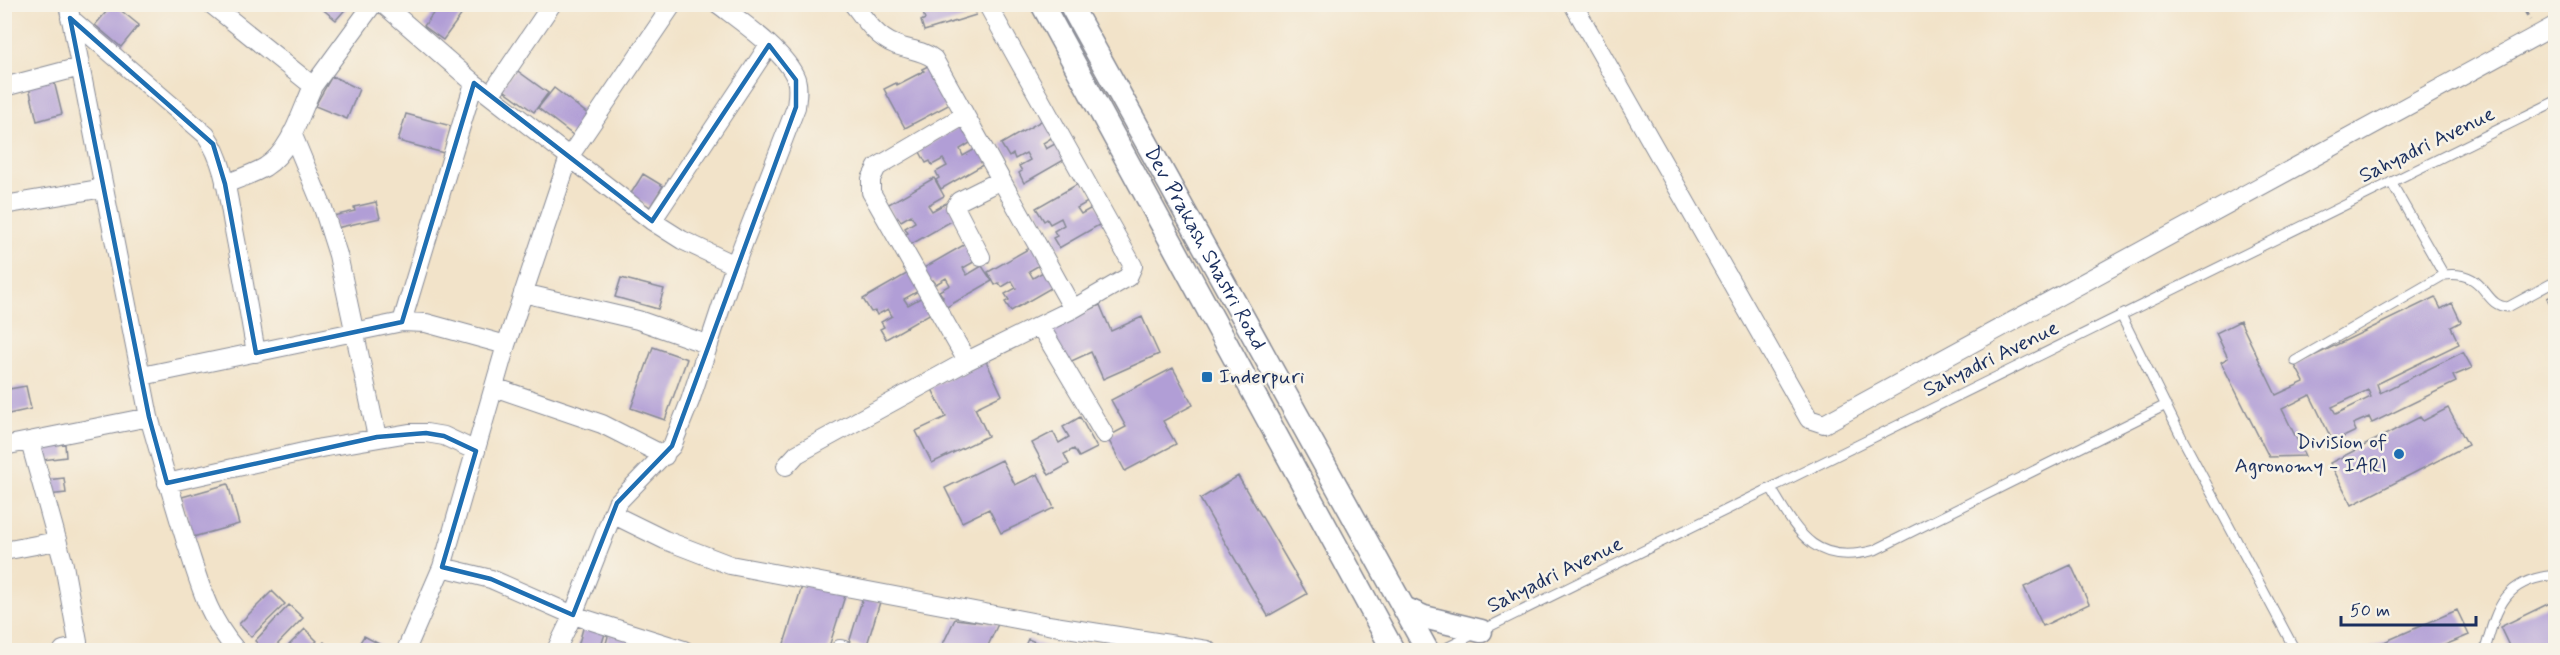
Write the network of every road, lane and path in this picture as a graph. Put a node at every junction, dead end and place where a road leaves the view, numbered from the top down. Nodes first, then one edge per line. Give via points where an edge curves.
1 (211, 4) edge
2 (373, 4) edge
3 (383, 4) edge
4 (552, 4) edge
5 (673, 4) edge
6 (718, 4) edge
7 (853, 4) edge
8 (987, 4) edge
9 (1042, 4) edge
10 (1070, 4) edge
11 (1573, 4) edge
12 (69, 11) edge
13 (2556, 25) edge
14 (769, 45) junction
15 (80, 67) junction
16 (474, 82) junction
17 (313, 86) junction
18 (4, 87) edge
19 (491, 94) junction
20 (2556, 101) edge
21 (965, 115) junction
22 (291, 133) junction
23 (569, 157) junction
24 (1001, 180) junction
25 (2391, 182) junction
26 (225, 184) junction
27 (104, 188) junction
28 (4, 205) edge
29 (652, 221) junction
30 (981, 257) dead end
31 (735, 265) junction
32 (2444, 274) junction
33 (2556, 281) edge
34 (523, 293) junction
35 (1073, 309) junction
36 (2121, 315) junction
37 (402, 322) junction
38 (1040, 326) junction
39 (354, 332) junction
40 (506, 345) junction
41 (709, 345) junction
42 (256, 353) junction
43 (967, 361) junction
44 (2295, 361) dead end
45 (142, 376) junction
46 (494, 387) junction
47 (2166, 405) junction
48 (149, 417) junction
49 (1104, 434) dead end
50 (377, 437) junction
51 (30, 441) junction
52 (4, 446) edge
53 (476, 451) junction
54 (665, 456) junction
55 (786, 466) dead end
56 (167, 483) junction
57 (1771, 488) junction
58 (612, 514) junction
59 (57, 541) junction
60 (4, 551) edge
61 (441, 567) junction
62 (2556, 575) edge
63 (1404, 608) junction
64 (573, 615) junction
65 (1483, 636) edge
66 (63, 651) edge
67 (236, 651) edge
68 (406, 651) edge
69 (556, 651) edge
70 (684, 651) edge
71 (1207, 651) edge
72 (1393, 651) edge
73 (1427, 651) edge
74 (1442, 651) edge
75 (2295, 651) edge
76 (2485, 651) edge

1 - 17 street
2 - 17 street
3 - 16 street
4 - 19 street
5 - 23 street
6 - 14 street
7 - 21 street via 875,31 892,44 934,59
8 - 35 street via 1133,266 1128,277
9 - 72 street, Dev Prakash Shastri Road
10 - 63 street, Dev Prakash Shastri Road
11 - 13 street via 1809,419 1824,424
12 - 15 street
12 - 26 street via 206,135 218,155
14 - 29 street
14 - 31 street via 794,74 798,90 796,107
15 - 18 street
15 - 27 street
16 - 19 street
16 - 37 street
17 - 22 street
19 - 23 street
20 - 25 lane, Sahyadri Avenue
21 - 24 street
21 - 43 street via 882,163 873,174 871,192
22 - 26 street via 283,149 264,168
22 - 39 street via 338,255
23 - 29 street
23 - 34 street
24 - 30 street via 959,201 955,207
24 - 35 street
25 - 32 lane
25 - 36 lane, Sahyadri Avenue
26 - 42 street
27 - 28 street
27 - 45 street
29 - 31 street
31 - 41 street
32 - 33 lane via 2471,278 2501,307
32 - 44 lane
34 - 40 street
34 - 41 street via 638,320
35 - 38 street
36 - 47 lane
36 - 57 lane, Sahyadri Avenue
37 - 39 street
37 - 40 street via 426,323
38 - 43 street
38 - 49 street
39 - 42 street
39 - 50 street
40 - 46 street
41 - 54 street
42 - 45 street
43 - 55 street via 797,454
45 - 48 street
46 - 53 street
46 - 54 street via 602,424
47 - 57 lane via 1875,550 1856,555 1837,556 1818,548 1794,527
47 - 75 lane
48 - 51 street
48 - 56 street
50 - 53 street via 426,432
50 - 56 street
51 - 52 street
51 - 59 street
53 - 61 street
54 - 58 street via 626,493
56 - 67 street via 207,608
57 - 65 lane, Sahyadri Avenue
58 - 64 street
58 - 71 street via 730,565
59 - 60 street
59 - 66 street via 78,642 76,647
61 - 64 street via 491,579
61 - 68 street
62 - 76 lane via 2530,579 2509,590 2495,612
63 - 65 street
63 - 73 street, Dev Prakash Shastri Road
64 - 69 street
64 - 70 street
65 - 74 lane, Sahyadri Avenue

